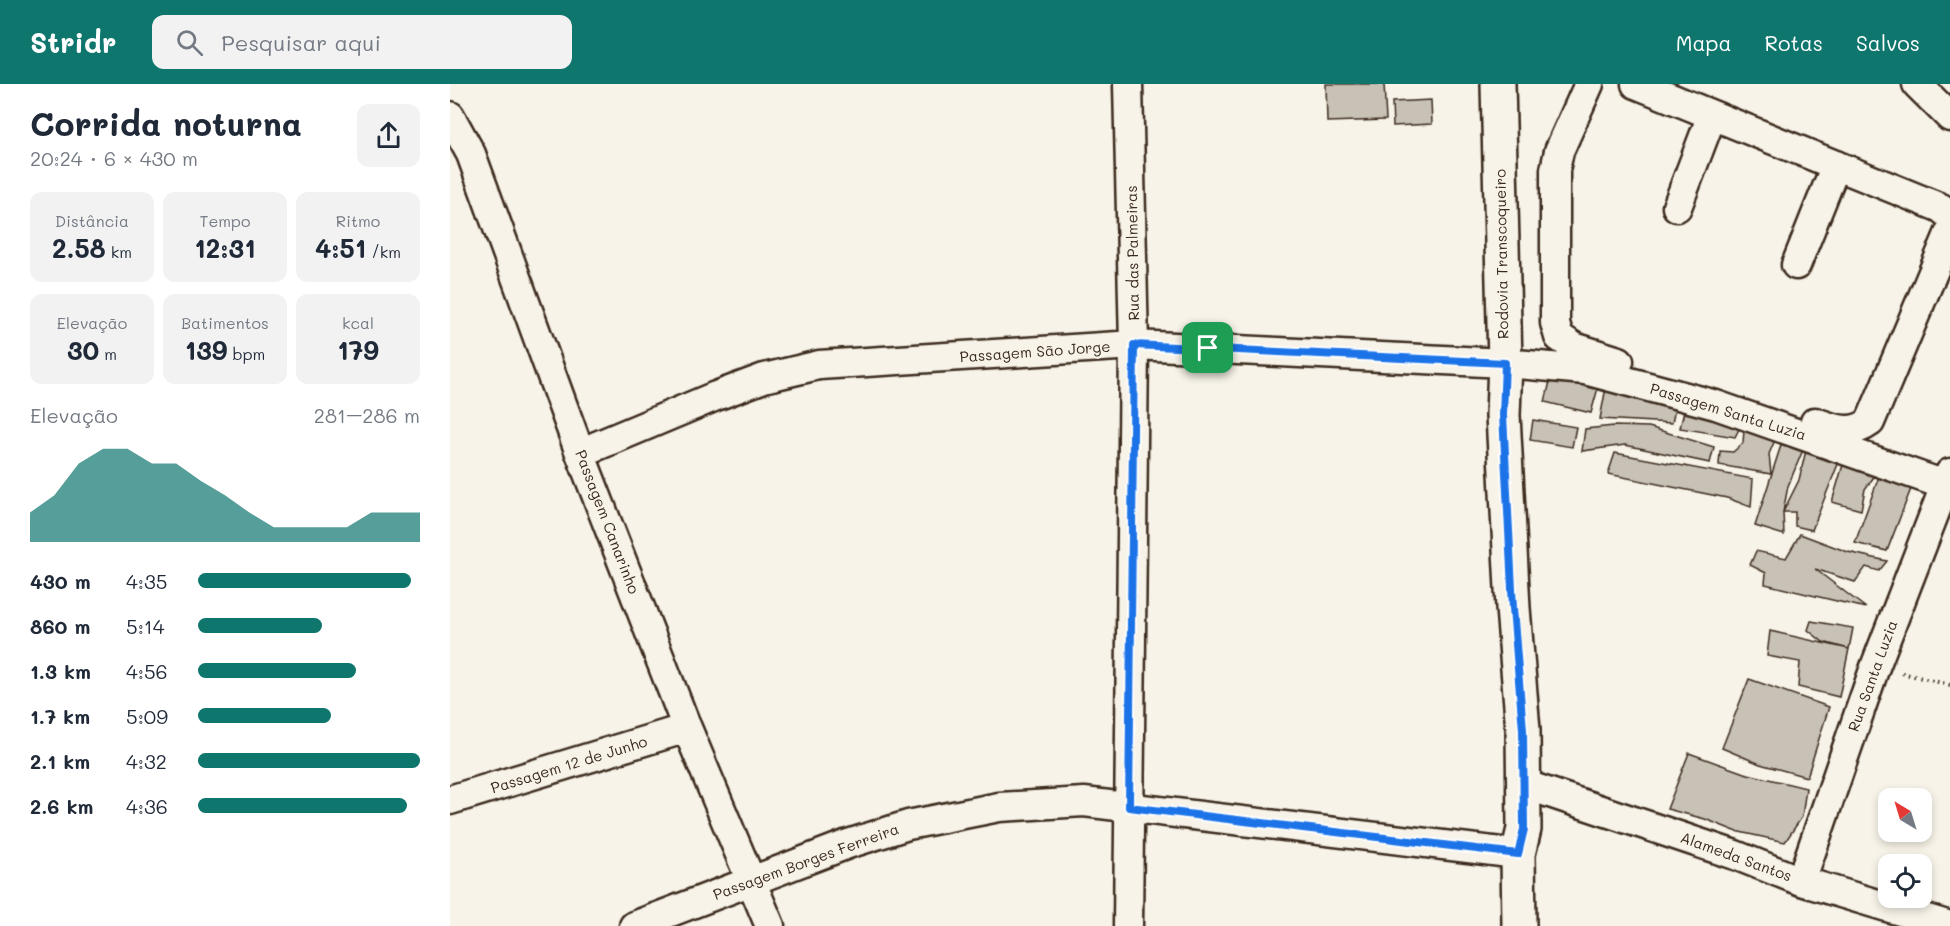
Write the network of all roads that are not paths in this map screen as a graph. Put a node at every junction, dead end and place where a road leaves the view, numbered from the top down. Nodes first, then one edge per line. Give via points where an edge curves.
1 (1128, 84) edge
2 (1498, 84) edge
3 (1589, 84) edge
4 (1636, 84) edge
5 (1917, 84) edge
6 (1712, 115) junction
7 (450, 116) edge
8 (1950, 117) edge
9 (1836, 165) junction
10 (1677, 207) dead end
11 (1950, 216) edge
12 (1950, 232) edge
13 (1796, 266) dead end
14 (1134, 345) junction
15 (1505, 363) junction
16 (580, 453) junction
17 (1948, 479) edge
18 (687, 728) junction
19 (1523, 784) junction
20 (450, 800) edge
21 (1129, 807) junction
22 (1518, 854) junction
23 (1801, 881) junction
24 (750, 882) junction
25 (634, 926) edge
26 (770, 926) edge
27 (1128, 926) edge
28 (1519, 926) edge
29 (1950, 926) edge

1 - 14 street, Rua das Palmeiras
2 - 15 main road, Rodovia Transcoqueiro
3 - 12 street via 1559,151 1555,170 1555,322 1559,337 1574,347 1845,432 1860,430 1870,422
4 - 6 street
5 - 8 street
6 - 9 street
6 - 10 street
7 - 16 street, Passagem Canarinho via 471,154
9 - 11 street via 1941,208
9 - 13 street
14 - 15 street, Passagem São Jorge
14 - 16 street, Passagem São Jorge via 819,365 764,378
14 - 21 street, Rua das Palmeiras
15 - 17 street, Passagem Santa Luzia via 1585,370 1688,397
15 - 19 main road, Rodovia Transcoqueiro via 1503,415
16 - 18 street, Passagem Canarinho
17 - 23 street, Rua Santa Luzia via 1875,667
18 - 20 street, Passagem 12 de Junho
18 - 24 street, Passagem Canarinho
19 - 22 main road, Rodovia Transcoqueiro via 1524,829
19 - 23 street, Alameda Santos
21 - 22 street, Passagem Borges Ferreira
21 - 24 street, Passagem Borges Ferreira via 1084,802 987,809 908,825
21 - 27 street, Rua das Palmeiras
22 - 28 main road, Rodovia Transcoqueiro
23 - 29 street, Alameda Santos
24 - 25 street, Passagem Borges Ferreira
24 - 26 street, Passagem Canarinho

